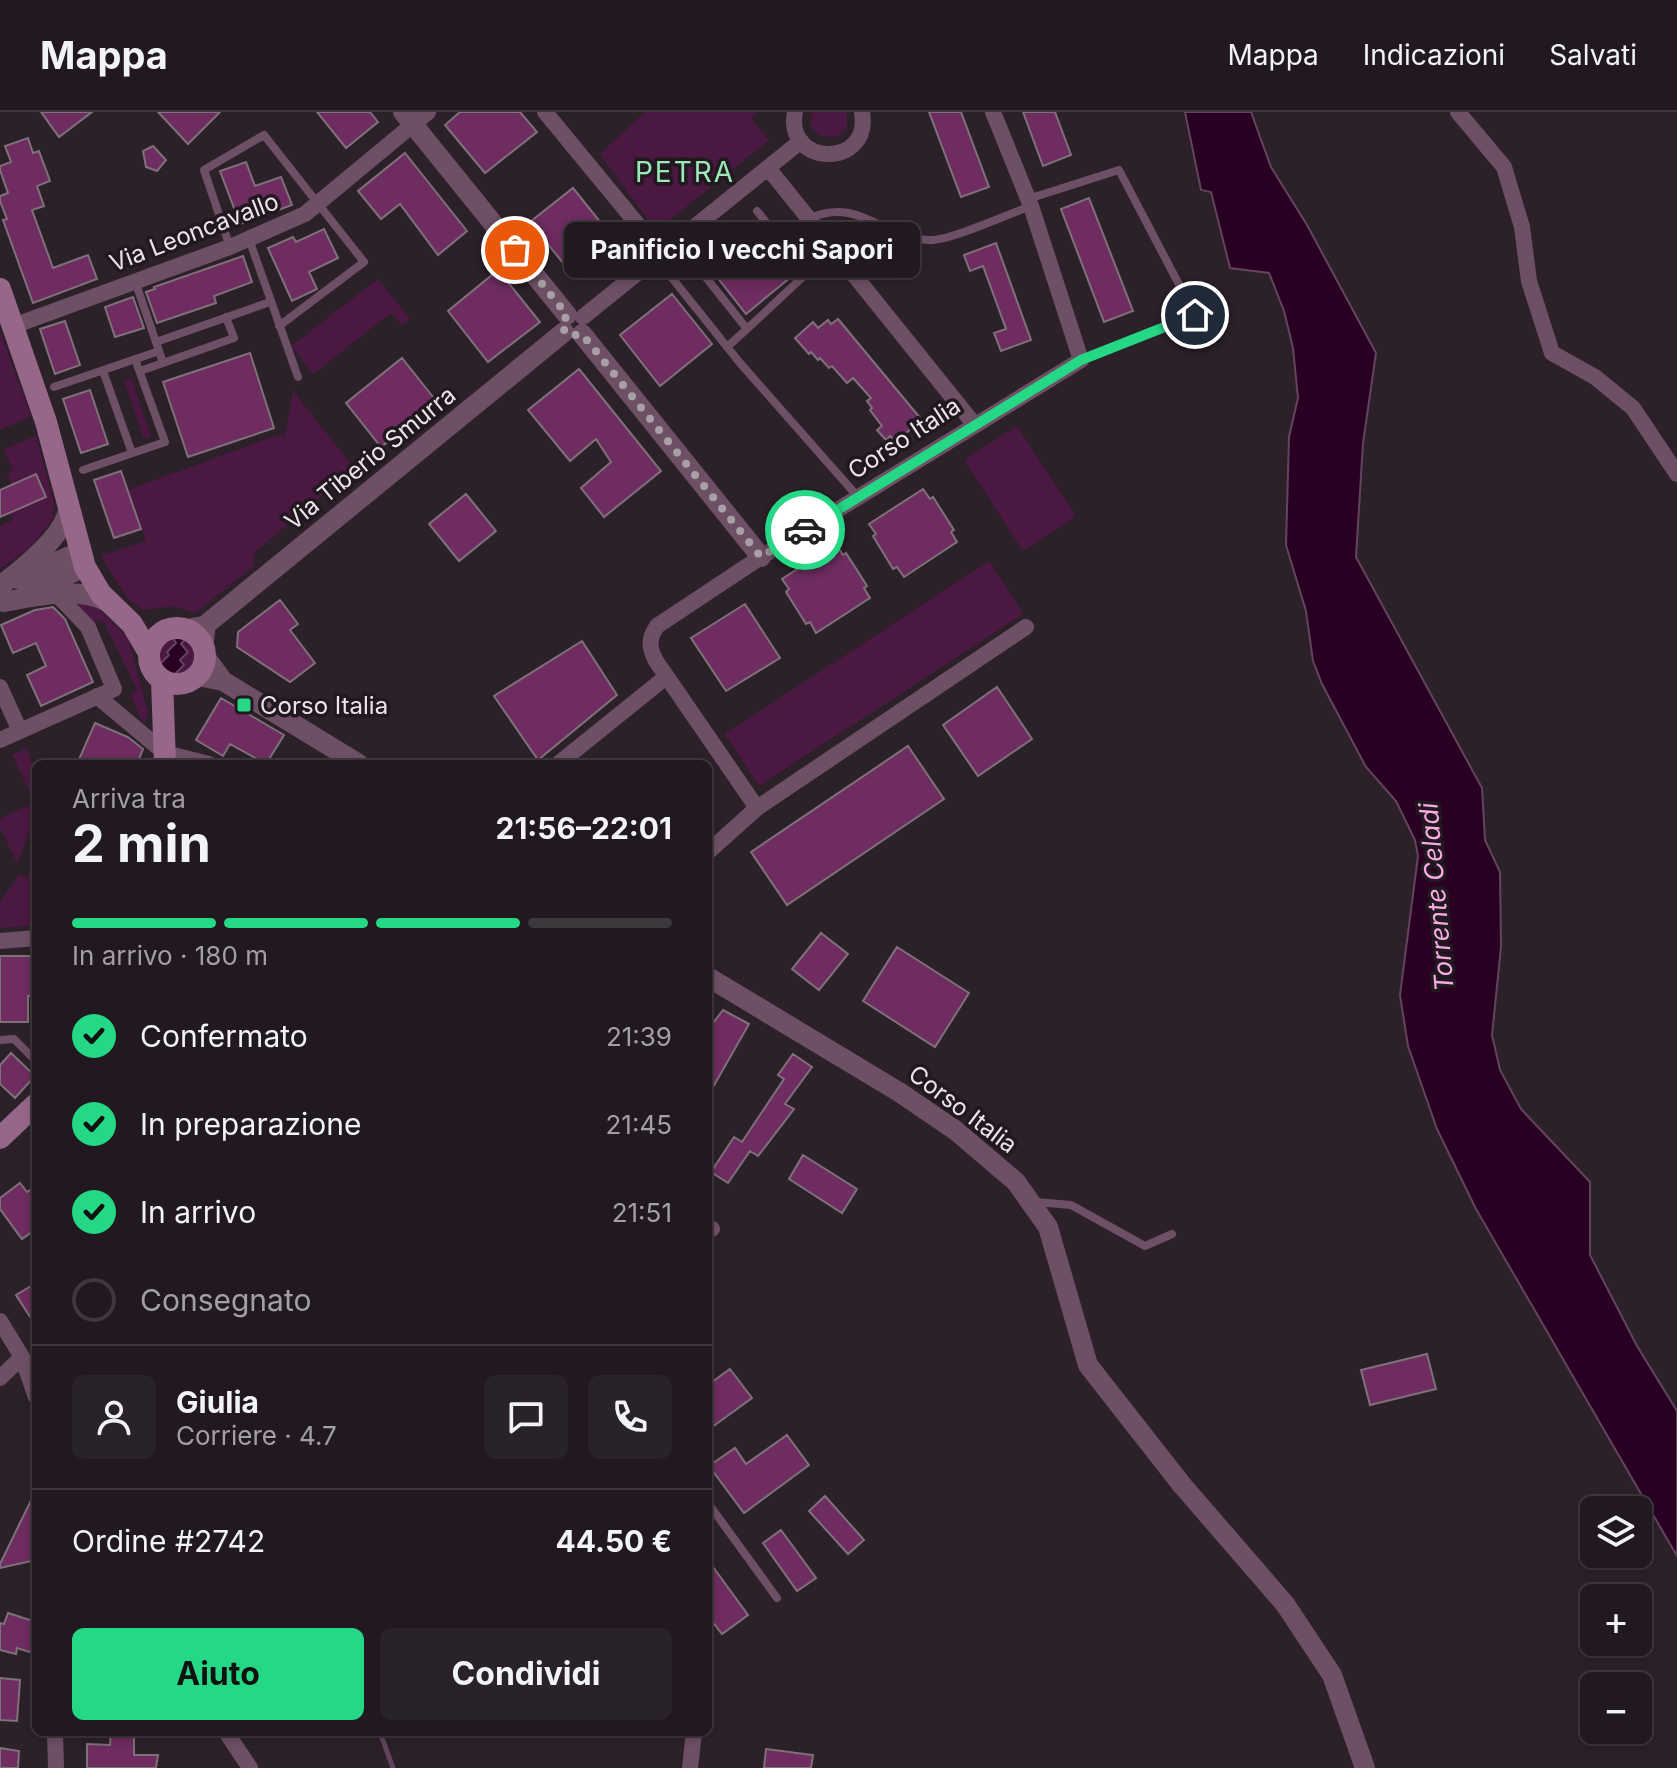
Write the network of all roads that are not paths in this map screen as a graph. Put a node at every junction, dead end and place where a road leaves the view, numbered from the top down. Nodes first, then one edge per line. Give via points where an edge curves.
1 (545, 112) edge
2 (795, 112) edge
3 (862, 112) edge
4 (993, 112) edge
5 (1458, 112) edge
6 (414, 116) edge
7 (801, 141) junction
8 (768, 168) junction
9 (1030, 203) junction
10 (319, 204) junction
11 (757, 211) dead end
12 (809, 219) junction
13 (249, 239) junction
14 (677, 241) junction
15 (230, 247) junction
16 (659, 256) junction
17 (135, 281) junction
18 (0, 289) edge
19 (270, 302) junction
20 (226, 317) junction
21 (574, 325) junction
22 (13, 326) junction
23 (279, 326) junction
24 (747, 329) junction
25 (158, 346) junction
26 (727, 347) junction
27 (135, 359) junction
28 (1081, 360) junction
29 (163, 363) junction
30 (103, 371) junction
31 (140, 371) junction
32 (298, 377) dead end
33 (54, 387) dead end
34 (974, 424) junction
35 (132, 453) junction
36 (83, 470) dead end
37 (1677, 474) edge
38 (859, 498) junction
39 (68, 510) junction
40 (761, 557) junction
41 (82, 560) junction
42 (1, 594) edge
43 (57, 595) junction
44 (108, 602) junction
45 (208, 623) junction
46 (132, 624) junction
47 (1026, 627) dead end
48 (172, 630) junction
49 (149, 653) junction
50 (203, 661) junction
51 (666, 677) junction
52 (169, 682) junction
53 (0, 687) edge
54 (97, 696) junction
55 (20, 731) junction
56 (0, 740) edge
57 (165, 759) edge
58 (352, 760) edge
59 (563, 760) edge
60 (757, 808) junction
61 (712, 848) edge
62 (32, 938) edge
63 (0, 941) edge
64 (712, 979) edge
65 (0, 1040) edge
66 (32, 1057) edge
67 (32, 1109) edge
68 (0, 1138) edge
69 (1030, 1202) junction
70 (1172, 1234) dead end
71 (0, 1321) edge
72 (22, 1357) junction
73 (0, 1378) edge
74 (32, 1386) edge
75 (712, 1509) edge
76 (777, 1598) dead end
77 (55, 1736) edge
78 (229, 1736) edge
79 (694, 1736) edge
80 (56, 1768) edge
81 (250, 1768) edge
82 (690, 1768) edge
83 (1365, 1768) edge

1 - 16 street
2 - 7 street
3 - 7 street via 858,138 841,153 819,154
4 - 9 street
5 - 37 street via 1504,167 1522,227 1529,281 1552,353 1595,377 1633,408
6 - 10 street, Via Leoncavallo
6 - 21 street
7 - 8 street
8 - 12 street
8 - 14 street
9 - 12 lane via 933,240 901,235 848,212 827,211
9 - 28 street
9 - 28 lane via 1119,170 1195,315
10 - 13 street, Via Leoncavallo
10 - 15 lane via 264,135 204,170
10 - 23 lane via 364,262
11 - 24 lane via 807,273
12 - 34 street
13 - 15 street, Via Leoncavallo
13 - 19 lane
14 - 16 street
14 - 24 lane
15 - 17 street, Via Leoncavallo
16 - 21 street
16 - 26 lane
17 - 22 street, Via Leoncavallo
17 - 25 lane
18 - 22 main road
19 - 20 lane
19 - 23 lane
20 - 25 lane
20 - 29 lane via 234,338
21 - 40 street
21 - 45 street, Via Tiberio Smurra
22 - 39 main road via 46,422
23 - 32 lane
24 - 26 lane
25 - 27 lane
25 - 29 lane
26 - 38 lane
27 - 30 lane
27 - 31 lane
28 - 34 street, Corso Italia
29 - 31 lane
30 - 33 lane
30 - 35 lane
31 - 35 lane via 165,442
34 - 38 street, Corso Italia
35 - 36 lane
38 - 40 street, Corso Italia
39 - 41 main road
39 - 42 street via 66,522
40 - 51 street, Corso Italia via 651,633 649,648
41 - 42 street via 76,571
41 - 44 main road
42 - 43 street
43 - 44 street via 91,594
43 - 54 street via 88,627 114,689
44 - 46 main road
45 - 48 street
45 - 50 street
46 - 48 main road
46 - 49 main road
47 - 60 street
48 - 49 main road via 151,645
48 - 50 main road via 195,633
49 - 52 main road via 152,669
50 - 52 main road via 184,684
50 - 58 street via 223,681
51 - 59 street
51 - 60 street, Corso Italia
52 - 57 main road
53 - 55 street
54 - 55 street
54 - 57 street
55 - 56 street
60 - 61 street
62 - 63 street
64 - 69 street, Corso Italia via 955,1130 1016,1182
65 - 66 lane via 14,1039
67 - 68 main road
69 - 70 lane via 1071,1205 1145,1246
69 - 83 street, Corso Italia via 1048,1227 1088,1365 1285,1604 1332,1675
71 - 72 street
72 - 73 street
72 - 74 street
75 - 76 lane
77 - 80 street
78 - 81 street
79 - 82 street

